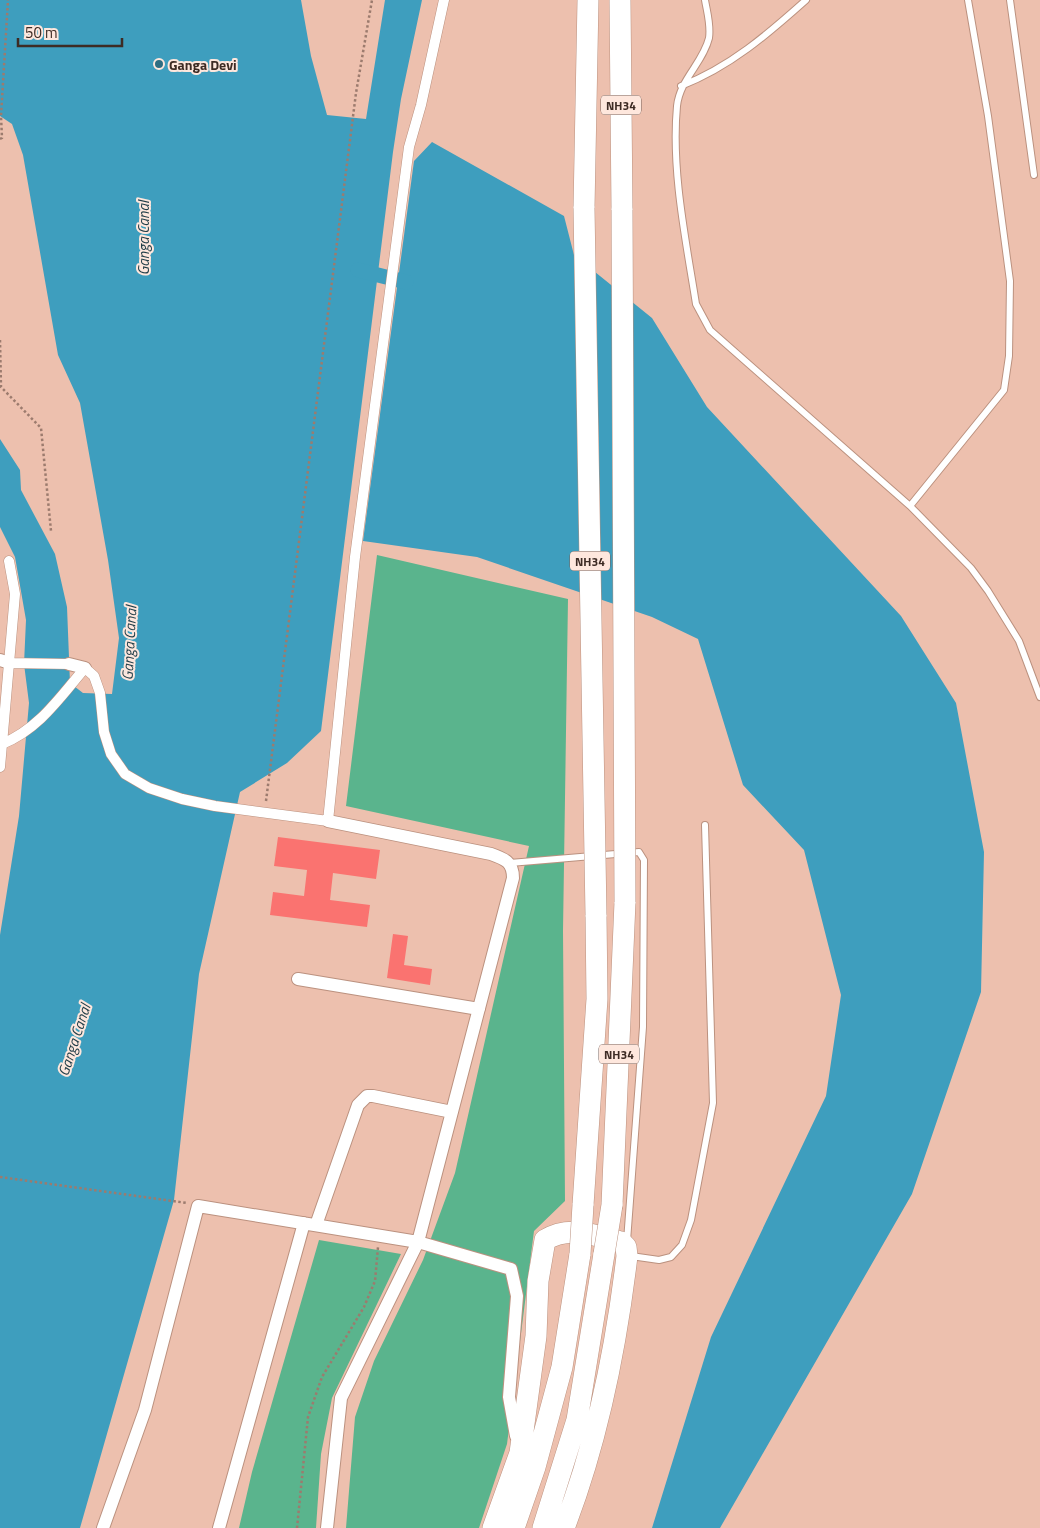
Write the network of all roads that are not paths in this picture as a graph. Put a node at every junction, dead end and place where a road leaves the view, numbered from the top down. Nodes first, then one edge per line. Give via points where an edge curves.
1 (444, 0) edge
2 (588, 0) edge
3 (620, 0) edge
4 (705, 0) edge
5 (806, 0) edge
6 (968, 0) edge
7 (1010, 0) edge
8 (681, 86) junction
9 (1034, 175) dead end
10 (910, 506) junction
11 (9, 561) dead end
12 (5, 662) edge
13 (69, 664) joint
14 (85, 668) junction
15 (1040, 697) edge
16 (2, 744) junction
17 (0, 768) edge
18 (328, 821) junction
19 (705, 825) dead end
20 (510, 863) junction
21 (298, 979) dead end
22 (479, 1009) junction
23 (452, 1112) junction
24 (310, 1224) junction
25 (418, 1242) junction
26 (627, 1252) junction
27 (520, 1453) junction
28 (103, 1528) edge
29 (219, 1528) edge
30 (327, 1528) edge
31 (494, 1528) edge
32 (514, 1528) edge
33 (543, 1528) edge
34 (564, 1528) edge

1 - 18 street via 409,147 355,557
2 - 32 highway, NH34, bridge via 584,208 597,999 580,1254 562,1368 535,1467
3 - 33 highway, NH34, bridge via 625,902 612,1205 577,1420
4 - 8 lane via 709,38
5 - 8 lane via 758,42 704,77
6 - 10 lane via 988,116 1010,281 1009,356 1004,390
7 - 9 lane
8 - 10 lane via 676,115 678,192 696,304 702,318 710,330
10 - 15 lane via 988,591 1019,641
11 - 12 street via 15,594
12 - 13 street
12 - 16 street
13 - 14 street
14 - 16 street via 35,726
14 - 18 street via 94,676 100,693 104,732 111,754 125,774 149,788 182,799
16 - 17 street
18 - 20 street via 491,854
19 - 26 lane via 711,1113 691,1220 682,1244 671,1257 659,1260
20 - 22 street via 513,878
20 - 26 lane via 639,852 644,860 643,1027
21 - 22 street
22 - 23 street
23 - 24 street via 373,1096 362,1099
23 - 25 street
24 - 25 street
24 - 28 street via 198,1206 145,1410
24 - 29 street
25 - 27 street via 511,1268 517,1296 509,1397
25 - 30 street via 341,1398
26 - 27 highway via 620,1242 570,1231 556,1233 545,1240
26 - 34 highway via 605,1397 582,1483
27 - 31 highway

